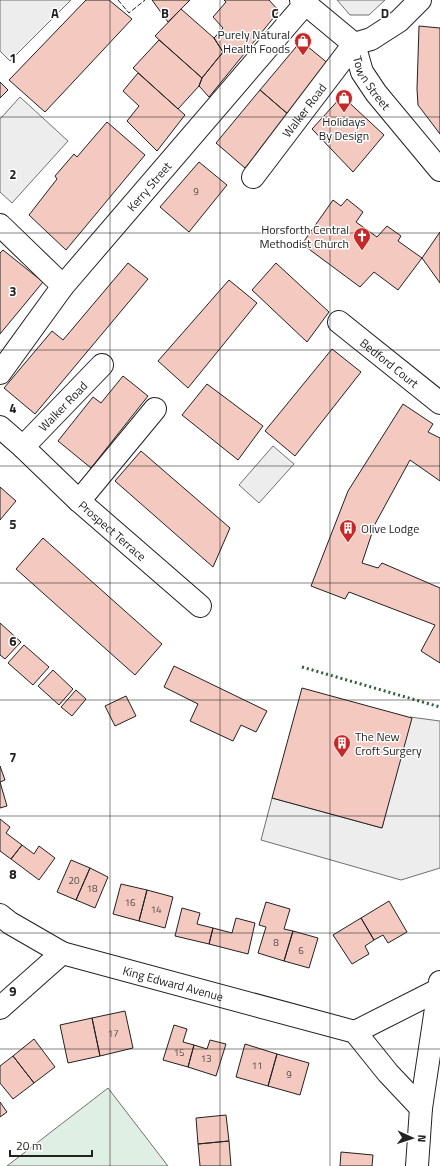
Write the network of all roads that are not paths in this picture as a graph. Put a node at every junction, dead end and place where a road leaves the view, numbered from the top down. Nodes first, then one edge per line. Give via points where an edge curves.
1 (420, 0) edge
2 (303, 2) edge
3 (354, 44) junction
4 (440, 170) edge
5 (253, 177) dead end
6 (0, 225) edge
7 (62, 286) junction
8 (339, 322) dead end
9 (102, 365) dead end
10 (0, 373) edge
11 (440, 403) edge
12 (155, 409) dead end
13 (0, 427) edge
14 (22, 447) junction
15 (79, 502) junction
16 (200, 606) dead end
17 (0, 915) edge
18 (62, 953) junction
19 (439, 986) edge
20 (0, 1008) edge
21 (355, 1032) junction
22 (421, 1108) junction
23 (417, 1166) edge

1 - 3 street via 399,21 371,39
2 - 3 street, Town Street
2 - 7 street, Kerry Street
3 - 4 street, Town Street via 362,72 376,93
3 - 5 street, Walker Road
6 - 7 street
7 - 10 street, Kerry Street
8 - 11 street, Bedford Court
9 - 14 street, Walker Road
12 - 15 street, Prospect Terrace
13 - 14 street
14 - 15 street
15 - 16 street, Prospect Terrace
17 - 18 street, King Edward Avenue
18 - 20 street
18 - 21 street, King Edward Avenue
19 - 21 street
19 - 22 street
21 - 22 street
22 - 23 street

